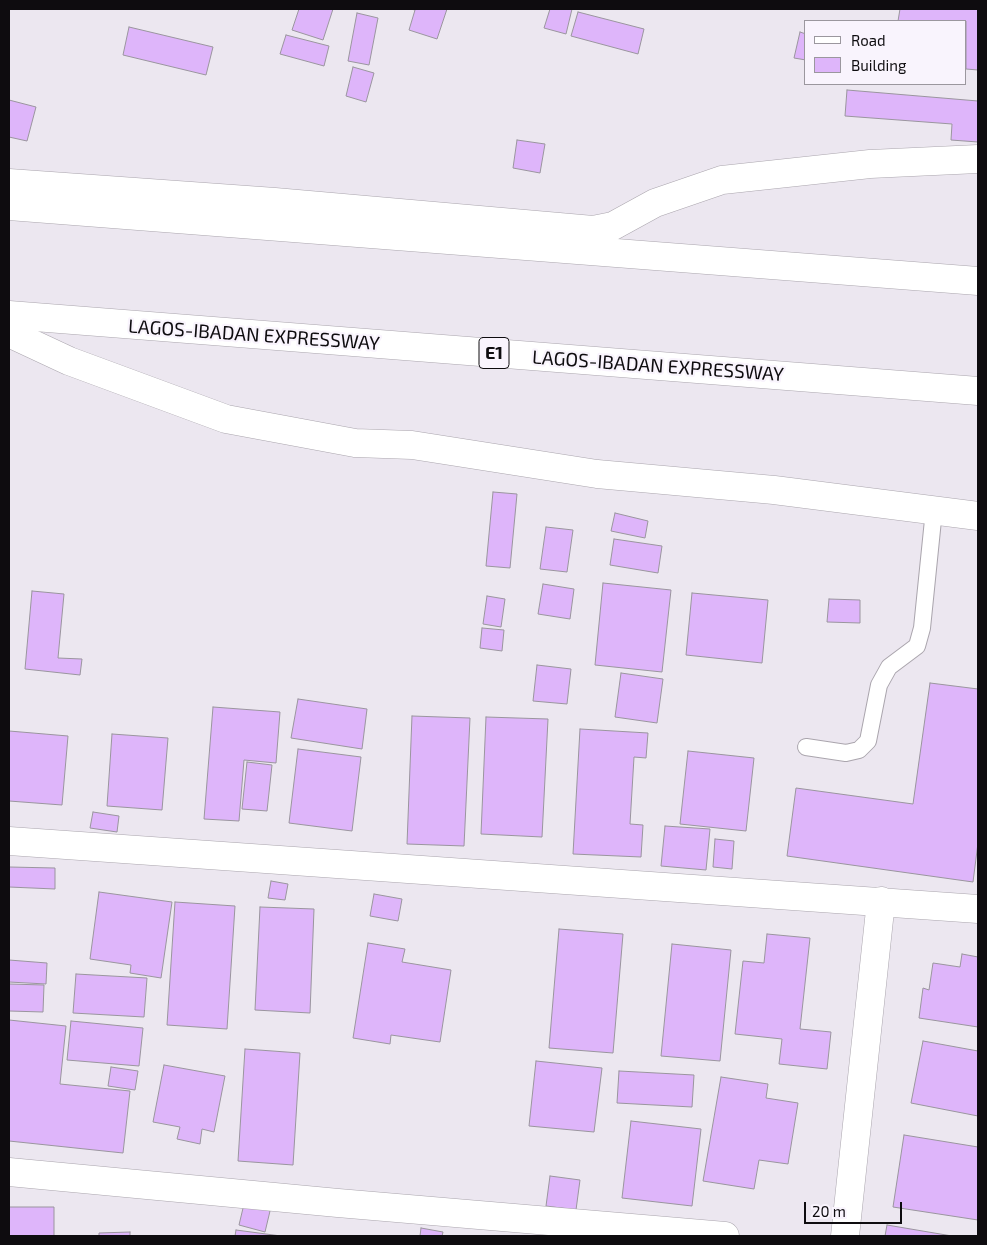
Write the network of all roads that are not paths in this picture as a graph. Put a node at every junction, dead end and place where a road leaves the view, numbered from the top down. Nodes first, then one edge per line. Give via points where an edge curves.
1 (978, 159) edge
2 (9, 183) edge
3 (9, 206) edge
4 (978, 281) edge
5 (9, 316) edge
6 (9, 333) edge
7 (978, 391) edge
8 (934, 510) junction
9 (978, 516) edge
10 (806, 747) dead end
11 (9, 841) edge
12 (881, 901) junction
13 (978, 910) edge
14 (9, 1172) edge
15 (724, 1236) edge
16 (845, 1236) edge

1 - 2 main road via 870,164 722,180 655,204 613,226 593,230
3 - 4 main road
5 - 7 main road, LAGOS-IBADAN EXPRESSWAY / E1
6 - 8 main road via 69,361 226,419 355,443 412,445 597,474 774,490
8 - 9 main road
8 - 10 lane via 922,628 917,646 889,667 879,685 868,741 859,750 846,753
11 - 12 main road
12 - 13 main road
12 - 16 main road
14 - 15 main road

